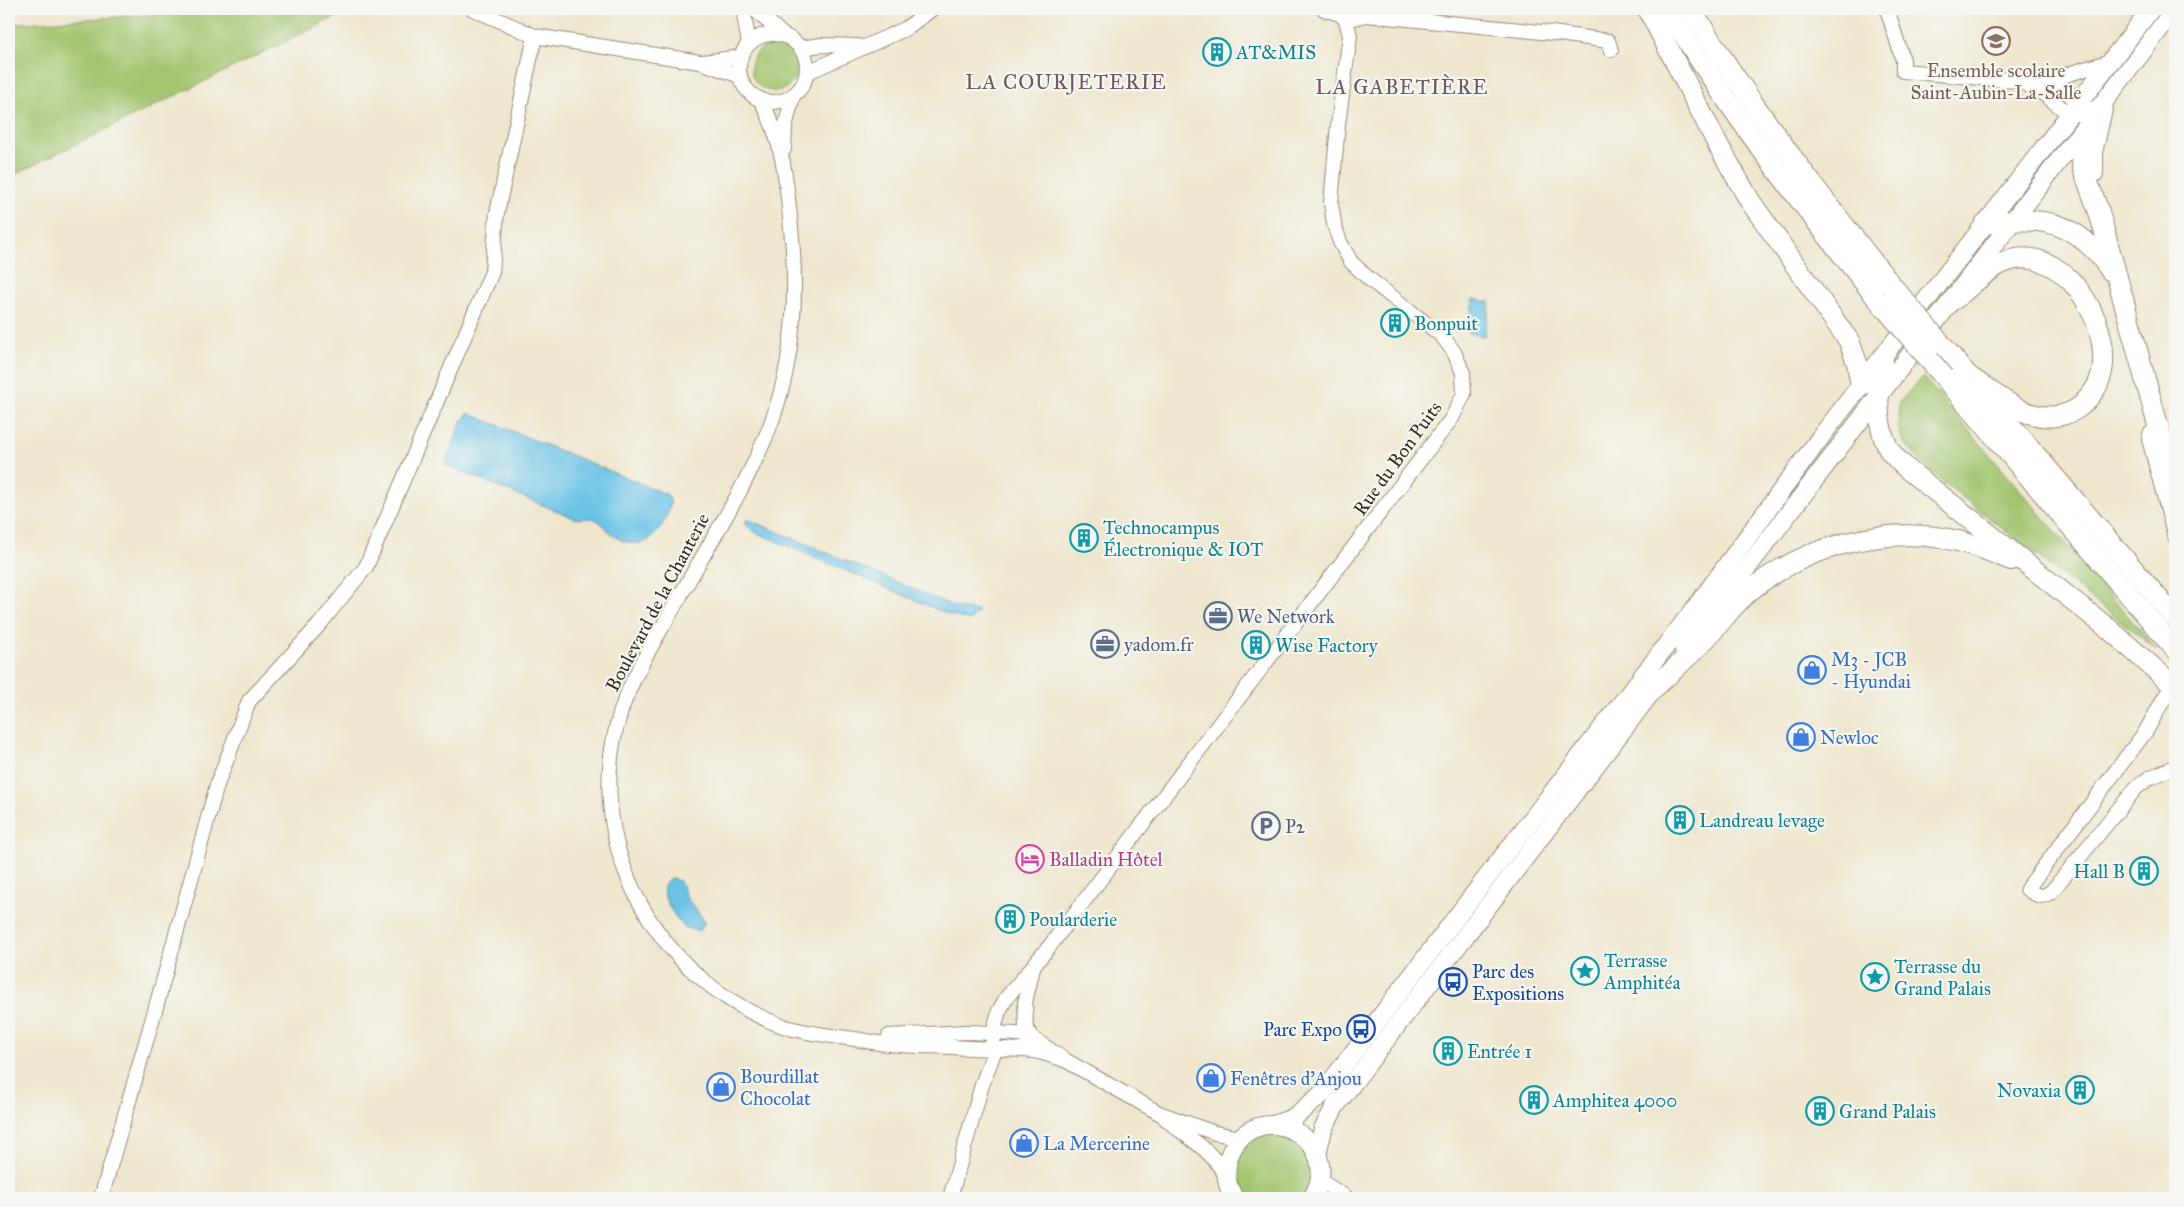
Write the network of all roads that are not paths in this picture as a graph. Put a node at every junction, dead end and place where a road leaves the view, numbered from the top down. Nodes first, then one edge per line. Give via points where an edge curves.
1 (473, 9) edge
2 (743, 9) edge
3 (754, 9) edge
4 (932, 9) edge
5 (1324, 9) edge
6 (1648, 9) edge
7 (1668, 9) edge
8 (1691, 9) edge
9 (1887, 9) edge
10 (2151, 9) edge
11 (2175, 9) edge
12 (1346, 20) junction
13 (783, 35) junction
14 (534, 36) junction
15 (749, 44) junction
16 (864, 46) junction
17 (801, 48) junction
18 (1611, 50) dead end
19 (741, 57) junction
20 (2110, 61) junction
21 (700, 62) junction
22 (808, 72) junction
23 (740, 76) junction
24 (2049, 80) junction
25 (2017, 81) junction
26 (793, 96) junction
27 (760, 99) junction
28 (2103, 105) junction
29 (2074, 111) junction
30 (2078, 138) junction
31 (784, 166) junction
32 (2100, 212) junction
33 (2016, 219) junction
34 (1985, 224) junction
35 (2120, 286) junction
36 (1886, 294) junction
37 (1954, 298) junction
38 (1883, 357) junction
39 (1950, 369) junction
40 (1970, 377) junction
41 (1860, 386) junction
42 (1878, 400) junction
43 (2158, 426) junction
44 (2175, 487) edge
45 (2175, 538) edge
46 (2034, 569) junction
47 (2175, 618) edge
48 (2175, 649) edge
49 (1655, 687) junction
50 (2171, 691) edge
51 (2173, 770) edge
52 (1034, 967) junction
53 (993, 1033) junction
54 (840, 1037) junction
55 (1034, 1039) junction
56 (993, 1050) junction
57 (1065, 1060) junction
58 (1159, 1112) junction
59 (1274, 1125) junction
60 (1241, 1138) junction
61 (1317, 1154) junction
62 (1320, 1180) junction
63 (1229, 1192) edge
64 (101, 1198) edge
65 (950, 1198) edge
66 (1312, 1198) edge
67 (1347, 1198) edge

1 - 14 street
2 - 15 street
3 - 13 street
4 - 16 street via 905,29
5 - 12 street via 1340,14
6 - 41 highway via 1750,201 1849,341 1858,362
7 - 36 highway via 1698,59 1792,192
8 - 36 highway via 1723,61
9 - 25 street via 1903,60 1903,71
10 - 20 main road
11 - 28 main road
12 - 18 street via 1366,15 1552,34 1608,41
12 - 52 street, Rue du Bon Puits via 1350,36 1331,203 1334,224 1351,262 1446,341 1463,373 1464,394 1452,418
13 - 15 street via 759,36
13 - 17 street
14 - 21 street
14 - 64 street via 498,213 492,272 366,567 319,625 249,701 217,785
15 - 19 street
16 - 17 street
16 - 22 street
17 - 22 street via 807,59
19 - 21 street
19 - 23 street
20 - 24 street
20 - 29 main road
21 - 23 street
22 - 26 street
23 - 27 street via 748,90
24 - 25 street
24 - 29 street via 2065,89
25 - 29 street
26 - 27 street via 771,102
26 - 31 street, Boulevard de la Chanterie via 785,127
27 - 31 street, Boulevard de la Chanterie via 772,119
28 - 29 street
28 - 30 main road
28 - 32 highway via 2092,160
29 - 30 street
29 - 34 main road
30 - 32 highway via 2083,169
30 - 33 main road
31 - 54 street, Boulevard de la Chanterie via 795,285 792,340 786,370 769,427 749,471 649,652 622,708 609,784 611,816 625,872 636,898 651,923 686,965 719,993 757,1014 781,1025
32 - 35 highway
33 - 34 highway
33 - 35 highway via 2044,221 2080,236 2101,256
33 - 37 main road
34 - 38 main road
35 - 43 highway
36 - 39 highway, bridge
37 - 40 highway via 2011,260 2031,259 2049,263 2066,275 2080,292 2089,305 2100,336 2102,369 2098,384 2076,410 2059,416 2027,412
37 - 42 main road
38 - 41 main road
38 - 42 highway
39 - 40 highway
39 - 48 highway
40 - 47 highway
41 - 59 main road via 1699,603 1321,1095 1293,1118
42 - 46 highway via 1880,426 1889,449 1906,468
42 - 49 main road
43 - 44 highway
43 - 45 street via 2149,439
46 - 49 highway via 1958,541 1896,535 1843,544 1792,564 1767,579 1741,600
46 - 50 highway via 2109,629
49 - 61 main road via 1336,1105 1323,1129
50 - 51 street via 2146,731 2027,889 2037,896 2052,891 2136,788 2149,778
52 - 53 street, Rue du Bon Puits via 1007,997
52 - 55 street via 1025,1003 1026,1029
53 - 54 street, Boulevard de la Chanterie
53 - 55 street, Boulevard de la Chanterie
53 - 56 street, Rue du Bon Puits
54 - 56 street, Boulevard de la Chanterie via 879,1043
55 - 57 street, Boulevard de la Chanterie
56 - 57 street, Boulevard de la Chanterie via 1034,1051
56 - 65 street, Rue du Bon Puits
57 - 58 street, Boulevard de la Chanterie
58 - 60 street via 1222,1135
58 - 63 street via 1217,1161
59 - 60 main road via 1256,1128
59 - 61 main road via 1302,1134
60 - 63 main road via 1228,1157
61 - 62 main road
62 - 66 main road
62 - 67 street

